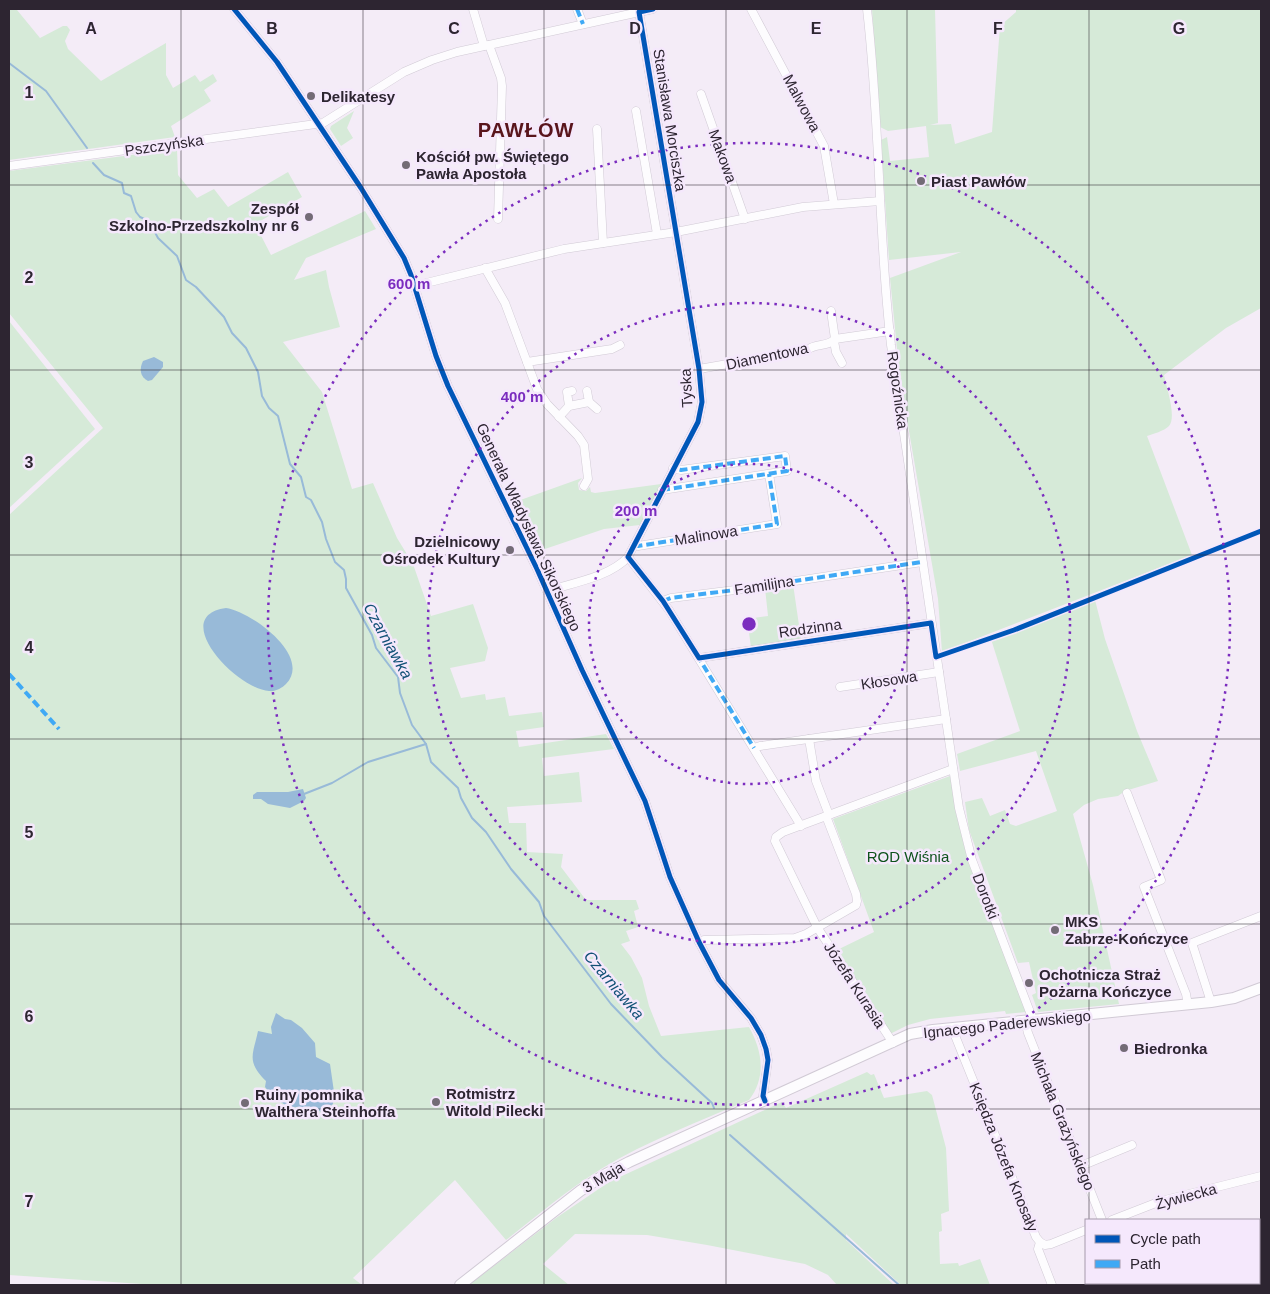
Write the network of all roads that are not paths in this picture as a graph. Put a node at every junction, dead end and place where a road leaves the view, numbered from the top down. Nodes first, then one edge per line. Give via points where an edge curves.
1 (234, 9) edge
2 (473, 9) edge
3 (577, 9) edge
4 (653, 9) edge
5 (751, 9) edge
6 (867, 9) edge
7 (619, 12) edge
8 (640, 12) junction
9 (583, 24) junction
10 (486, 46) junction
11 (701, 94) dead end
12 (636, 111) dead end
13 (318, 124) junction
14 (597, 129) dead end
15 (9, 166) edge
16 (880, 201) junction
17 (834, 204) junction
18 (745, 218) junction
19 (498, 219) dead end
20 (676, 232) junction
21 (657, 234) junction
22 (603, 243) junction
23 (485, 268) junction
24 (414, 286) junction
25 (831, 311) dead end
26 (890, 332) junction
27 (835, 340) junction
28 (620, 345) dead end
29 (527, 362) junction
30 (842, 363) dead end
31 (699, 369) junction
32 (572, 391) dead end
33 (587, 391) dead end
34 (588, 402) junction
35 (569, 406) junction
36 (597, 409) dead end
37 (558, 417) junction
38 (673, 468) junction
39 (769, 474) junction
40 (584, 486) dead end
41 (662, 490) junction
42 (635, 544) junction
43 (628, 557) junction
44 (922, 562) junction
45 (547, 591) junction
46 (663, 601) junction
47 (931, 622) junction
48 (699, 658) junction
49 (939, 672) junction
50 (840, 687) dead end
51 (946, 719) junction
52 (808, 739) junction
53 (754, 748) junction
54 (953, 769) junction
55 (1127, 793) dead end
56 (828, 816) junction
57 (801, 826) junction
58 (1261, 916) edge
59 (817, 927) junction
60 (699, 942) junction
61 (1261, 988) edge
62 (1211, 1002) junction
63 (1188, 1005) junction
64 (1029, 1020) junction
65 (952, 1028) junction
66 (893, 1042) junction
67 (765, 1101) junction
68 (1132, 1146) dead end
69 (1081, 1166) junction
70 (1261, 1176) edge
71 (1102, 1219) edge
72 (1115, 1219) edge
73 (1085, 1230) edge
74 (1040, 1242) junction
75 (460, 1285) edge
76 (1052, 1285) edge

1 - 13 street, Generała Władysława Sikorskiego via 271,54
2 - 10 street
3 - 9 street
4 - 8 street, Pszczyńska
5 - 17 street, Malwowa via 824,146
6 - 16 street, Rogoźnicka
7 - 8 street, Pszczyńska
7 - 9 street, Pszczyńska
8 - 20 street, Stanisława Morciszka
9 - 10 street, Pszczyńska
10 - 13 street, Pszczyńska via 447,55 414,68 329,121
10 - 19 street via 502,86
11 - 18 street, Makowa
12 - 21 street
13 - 15 street, Pszczyńska
13 - 24 street, Generała Władysława Sikorskiego via 395,242
14 - 22 street
16 - 17 street
16 - 26 street, Rogoźnicka
17 - 18 street
18 - 20 street
20 - 21 street
20 - 31 street, Tyska
21 - 22 street
22 - 23 street via 545,252
23 - 24 street
23 - 29 street via 505,303
24 - 45 street, Generała Władysława Sikorskiego via 448,386
25 - 27 street
26 - 27 street, Diamentowa
26 - 44 street, Rogoźnicka
27 - 30 street via 836,352
27 - 31 street, Diamentowa via 807,350
28 - 29 street
29 - 37 street via 537,389
31 - 38 street, Tyska via 700,414
32 - 35 street via 567,392
33 - 34 street
34 - 35 street
34 - 36 street
35 - 37 street
37 - 40 street via 584,444 588,479
38 - 39 street via 681,470 785,456 787,471
38 - 41 street, Tyska
39 - 41 street
39 - 42 street, Malinowa via 777,524
41 - 42 street, Tyska
42 - 43 street, Tyska
43 - 45 street, Tyska via 614,569
43 - 46 street
44 - 46 street, Familijna
44 - 47 street, Rogoźnicka
45 - 60 street, Generała Władysława Sikorskiego via 645,801 667,871
46 - 48 street
47 - 48 street, Rodzinna
47 - 49 street, Rogoźnicka
48 - 53 street
49 - 50 street, Kłosowa
49 - 51 street, Rogoźnicka
51 - 52 street
51 - 54 street, Rogoźnicka
52 - 53 street
52 - 56 street via 816,781
53 - 57 street
54 - 56 street
54 - 64 street, Dorotki via 971,857
55 - 63 street via 1160,880 1144,887
56 - 57 street
56 - 59 street via 857,901 852,909
57 - 59 street, Józefa Kurasia via 779,835 775,841
58 - 62 street via 1192,943
59 - 60 street via 795,938
59 - 66 street, Józefa Kurasia
60 - 67 street, Generała Władysława Sikorskiego via 719,980 761,1035 768,1060
61 - 62 main road, Ignacego Paderewskiego
62 - 63 main road, Ignacego Paderewskiego
63 - 64 main road, Ignacego Paderewskiego
64 - 65 main road, Ignacego Paderewskiego
64 - 69 street, Michała Grażyńskiego via 1028,1033
65 - 66 main road, Ignacego Paderewskiego via 917,1032
65 - 74 street, Księdza Józefa Knosały
66 - 67 main road, Ignacego Paderewskiego
67 - 75 main road, 3 Maja via 604,1175
68 - 69 street
69 - 71 street, Michała Grażyńskiego
70 - 72 street, Żywiecka via 1161,1201
73 - 74 street via 1051,1244
74 - 76 street, Księdza Józefa Knosały via 1038,1250

